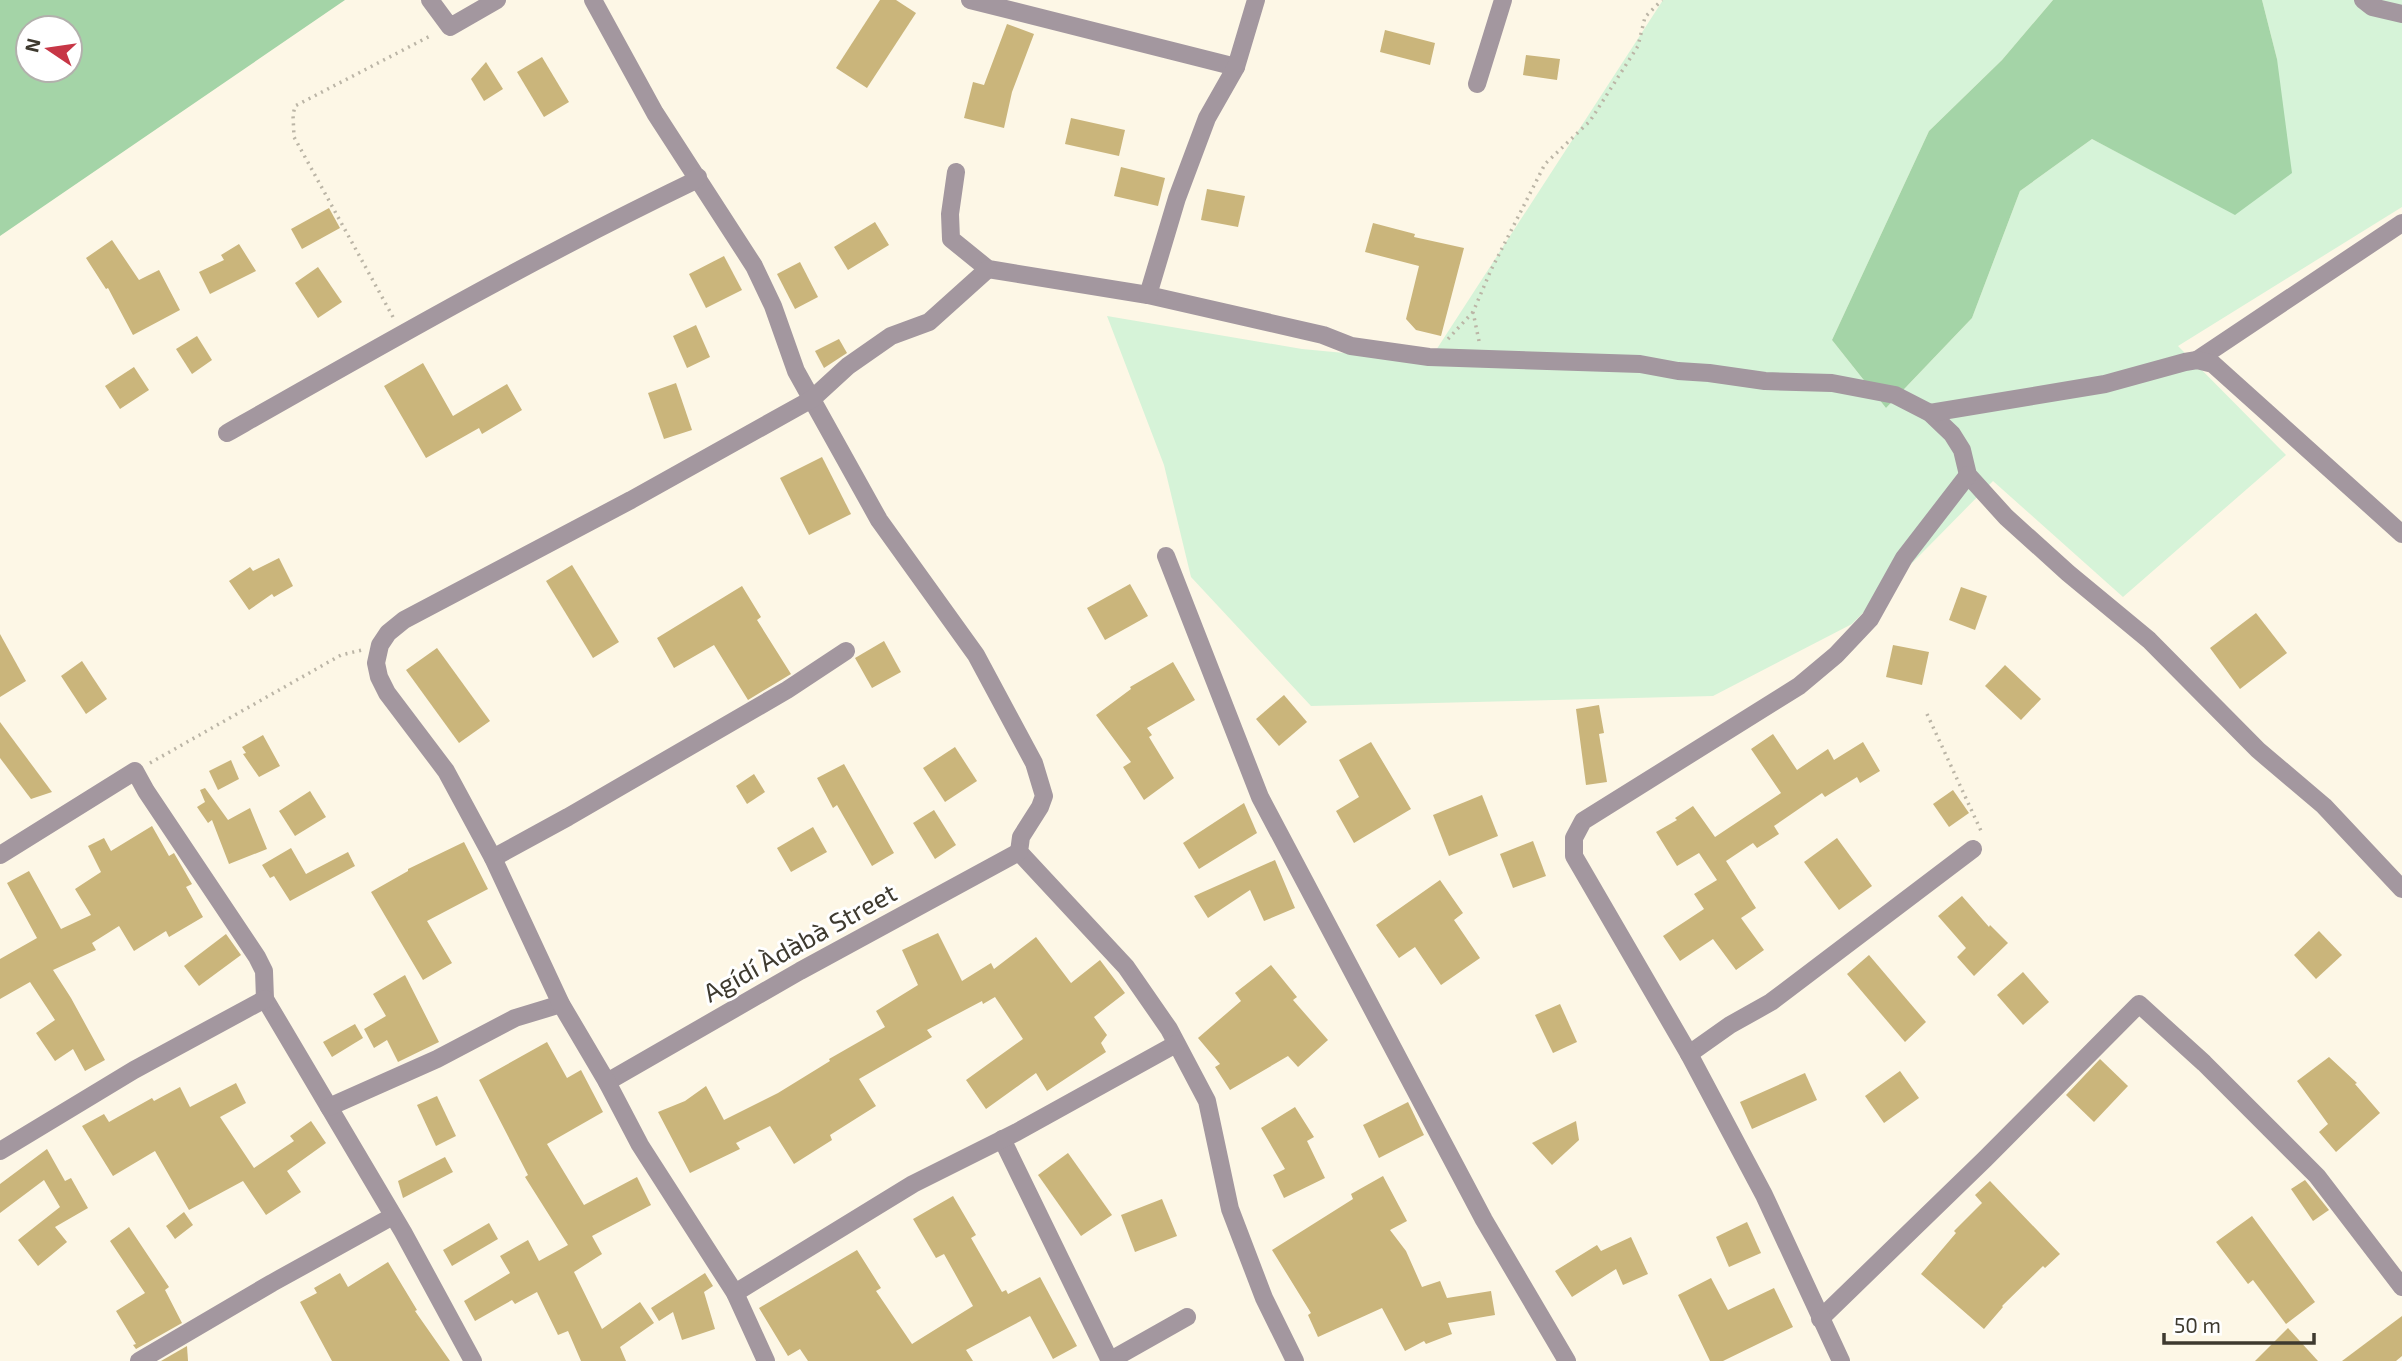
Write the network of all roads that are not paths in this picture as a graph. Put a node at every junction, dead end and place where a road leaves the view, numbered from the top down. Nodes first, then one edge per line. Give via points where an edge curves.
1 (430, 0) edge
2 (497, 0) edge
3 (593, 0) edge
4 (970, 0) edge
5 (1256, 0) edge
6 (1503, 0) edge
7 (2363, 0) edge
8 (2402, 14) edge
9 (1236, 67) junction
10 (1477, 84) dead end
11 (956, 172) dead end
12 (698, 177) junction
13 (2402, 223) edge
14 (988, 270) junction
15 (1148, 295) junction
16 (2197, 360) junction
17 (812, 400) junction
18 (1930, 412) junction
19 (227, 433) dead end
20 (1968, 475) junction
21 (2402, 534) edge
22 (1166, 556) dead end
23 (846, 651) dead end
24 (1973, 849) road end
25 (1019, 852) junction
26 (0, 855) edge
27 (493, 858) junction
28 (2402, 889) edge
29 (265, 999) junction
30 (561, 1004) junction
31 (1176, 1044) junction
32 (1689, 1054) junction
33 (607, 1082) junction
34 (329, 1107) junction
35 (1002, 1139) junction
36 (0, 1151) edge
37 (393, 1216) junction
38 (2402, 1287) edge
39 (734, 1293) junction
40 (1187, 1317) dead end
41 (1820, 1319) junction
42 (139, 1361) edge
43 (473, 1361) edge
44 (766, 1361) edge
45 (1109, 1361) edge
46 (1295, 1361) edge
47 (1567, 1361) edge
48 (1841, 1361) edge

1 - 2 street via 450,27
3 - 12 street via 655,113
4 - 9 street
5 - 9 street
6 - 10 street
7 - 8 street via 2372,7
9 - 15 street via 1206,118
11 - 14 street via 951,239
12 - 17 street via 754,266
12 - 19 street
13 - 16 street
14 - 15 street
14 - 17 street via 929,322 891,336 848,366
15 - 18 street via 1323,335 1351,346 1429,357 1640,364 1765,382 1832,383 1895,394
16 - 18 street via 2105,384
16 - 21 street via 2213,364
17 - 25 street via 879,520 976,655 1034,763 1044,796 1021,837
17 - 27 street via 387,633 376,663 379,677 446,771
18 - 20 street via 1962,450
20 - 28 street via 2006,517 2149,640 2258,750 2324,806
20 - 32 street via 1910,548 1870,619 1836,655 1800,686 1583,821 1574,838 1574,856
22 - 47 street via 1260,797 1484,1220
23 - 27 street via 788,690
24 - 32 street via 1771,1002
25 - 31 street via 1126,967
25 - 33 street, Agídí Àdàbà Street
26 - 29 street via 135,771 257,957 264,971
27 - 30 street
29 - 34 street
29 - 36 street via 134,1070
30 - 33 street
30 - 34 street via 515,1018
31 - 35 street
31 - 46 street via 1207,1101 1230,1209 1264,1298
32 - 41 street via 1764,1195
33 - 39 street via 640,1144
34 - 37 street
35 - 39 street via 913,1184
35 - 45 street
37 - 42 street
37 - 43 street
38 - 41 street via 2317,1176 2139,1004
39 - 44 street
40 - 45 street
41 - 48 street

